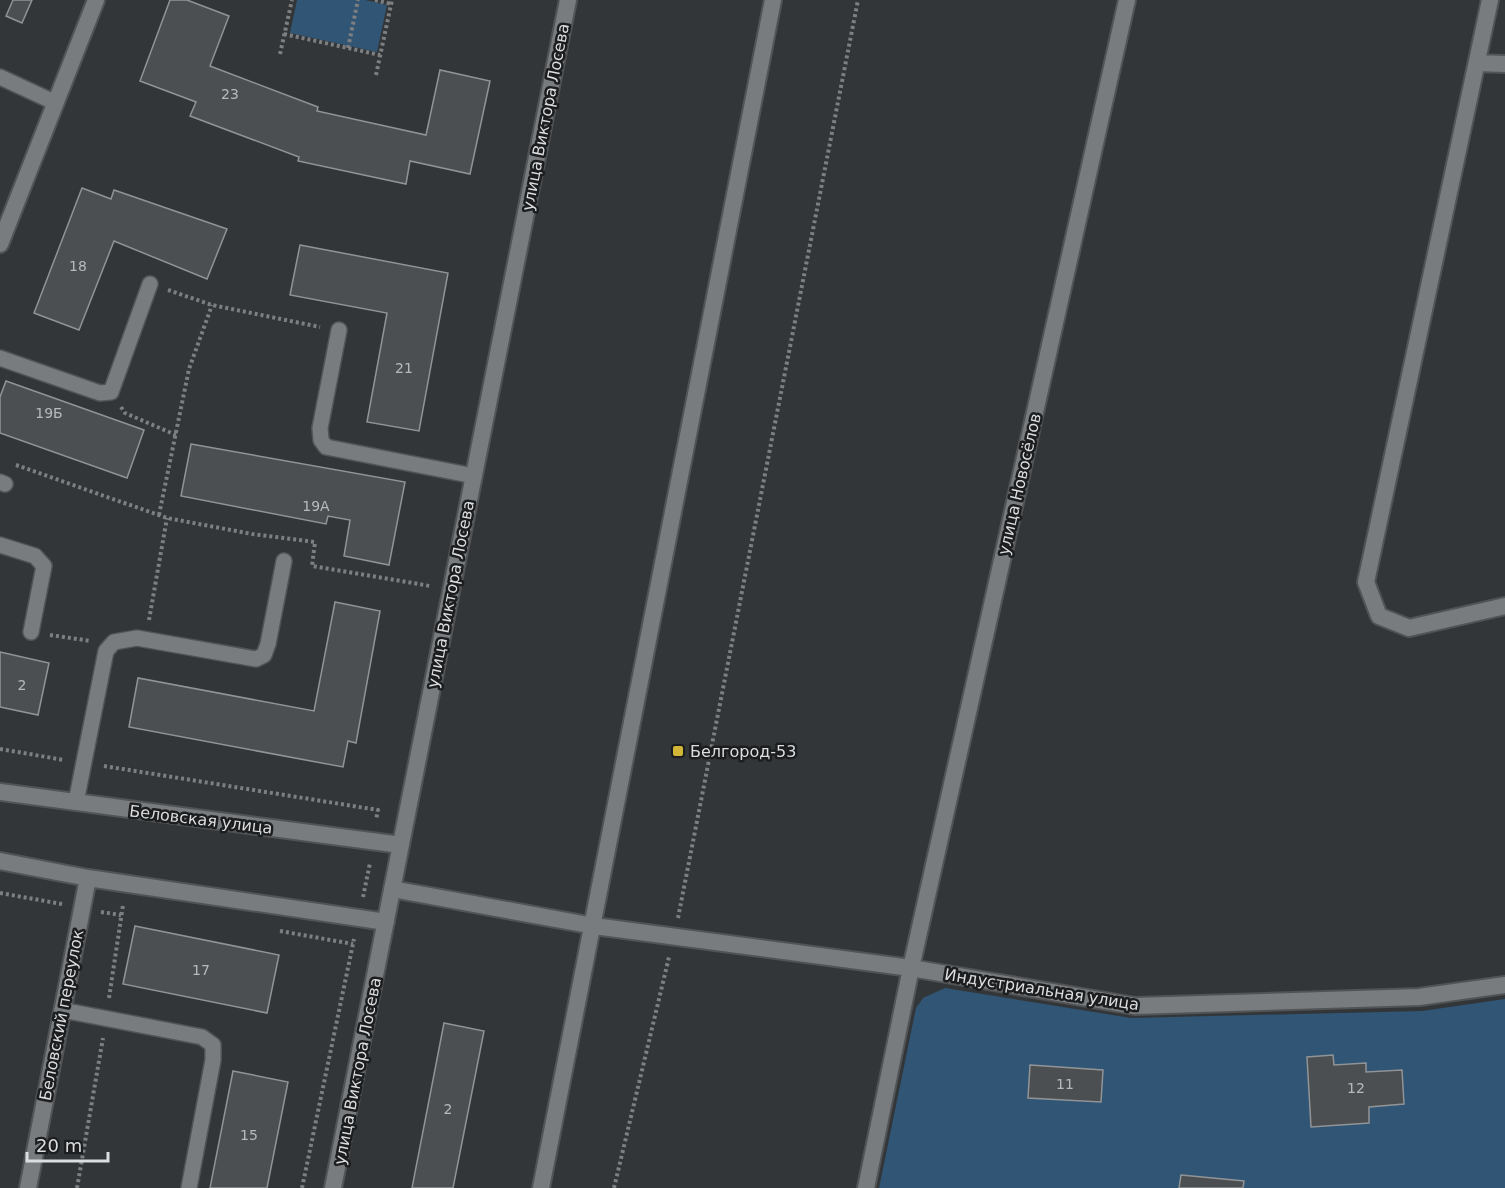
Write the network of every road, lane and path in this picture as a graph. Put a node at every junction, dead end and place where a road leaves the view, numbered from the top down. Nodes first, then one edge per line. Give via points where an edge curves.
1 (96, 0) edge
2 (292, 0) edge
3 (358, 0) edge
4 (375, 0) edge
5 (568, 0) edge
6 (773, 0) edge
7 (858, 0) edge
8 (1127, 0) edge
9 (1490, 0) edge
10 (391, 2) edge
11 (284, 34) junction
12 (348, 48) junction
13 (280, 54) dead end
14 (380, 55) junction
15 (1478, 63) junction
16 (1505, 64) edge
17 (376, 75) dead end
18 (0, 77) edge
19 (56, 103) junction
20 (0, 244) edge
21 (150, 284) joint
22 (212, 305) junction
23 (339, 330) joint
24 (0, 358) edge
25 (111, 392) junction
26 (176, 435) junction
27 (12, 463) dead end
28 (474, 476) junction
29 (159, 515) junction
30 (166, 518) junction
31 (0, 545) edge
32 (284, 561) dead end
33 (451, 590) junction
34 (1505, 606) edge
35 (31, 632) joint
36 (145, 640) junction
37 (112, 644) junction
38 (0, 792) edge
39 (76, 802) junction
40 (401, 845) junction
41 (0, 861) edge
42 (88, 878) junction
43 (392, 889) junction
44 (0, 893) edge
45 (126, 903) dead end
46 (82, 908) junction
47 (358, 918) junction
48 (386, 922) junction
49 (594, 926) junction
50 (274, 930) dead end
51 (674, 938) junction
52 (353, 944) junction
53 (911, 968) junction
54 (1505, 986) edge
55 (62, 1010) junction
56 (106, 1018) junction
57 (28, 1188) edge
58 (76, 1188) edge
59 (189, 1188) edge
60 (302, 1188) edge
61 (333, 1188) edge
62 (541, 1188) edge
63 (614, 1188) edge
64 (866, 1188) edge

1 - 19 street
2 - 11 path
3 - 12 path
4 - 10 path
5 - 28 street, улица Виктора Лосева
6 - 49 street
7 - 51 path
8 - 53 street, улица Новосёлов
9 - 15 street
10 - 14 path
11 - 12 path
11 - 13 path
12 - 14 path
14 - 17 path
15 - 16 street
15 - 34 street via 1366,582 1379,616 1409,628
18 - 19 lane
19 - 20 street
21 - 22 path
21 - 25 lane
22 - 23 path
22 - 26 path via 189,369
23 - 28 lane via 320,428 326,447
24 - 25 lane via 100,393
25 - 26 path via 124,413
26 - 29 path
27 - 29 path
28 - 33 street, улица Виктора Лосева
29 - 30 path
30 - 33 path via 315,542 312,566
30 - 36 path
31 - 35 lane via 35,556 44,566
32 - 36 lane via 264,655 256,659
33 - 40 street, улица Виктора Лосева
35 - 37 path
36 - 37 lane via 125,639
37 - 39 lane via 102,662
38 - 39 street, Беловская улица
39 - 40 street, Беловская улица
40 - 43 street, улица Виктора Лосева
41 - 42 street
42 - 46 street, Беловский переулок
42 - 47 street
43 - 48 street, улица Виктора Лосева
43 - 49 street, Индустриальная улица
44 - 46 path
45 - 56 path
46 - 55 street, Беловский переулок
47 - 48 street
47 - 52 path
48 - 61 street, улица Виктора Лосева
49 - 51 street, Индустриальная улица
49 - 62 street
50 - 52 path
51 - 53 street, Индустриальная улица
51 - 63 path
52 - 60 path
53 - 54 street, Индустриальная улица via 1135,1006 1419,997
53 - 64 street
55 - 56 lane
55 - 57 street, Беловский переулок
56 - 58 path
56 - 59 lane via 202,1037 213,1045

